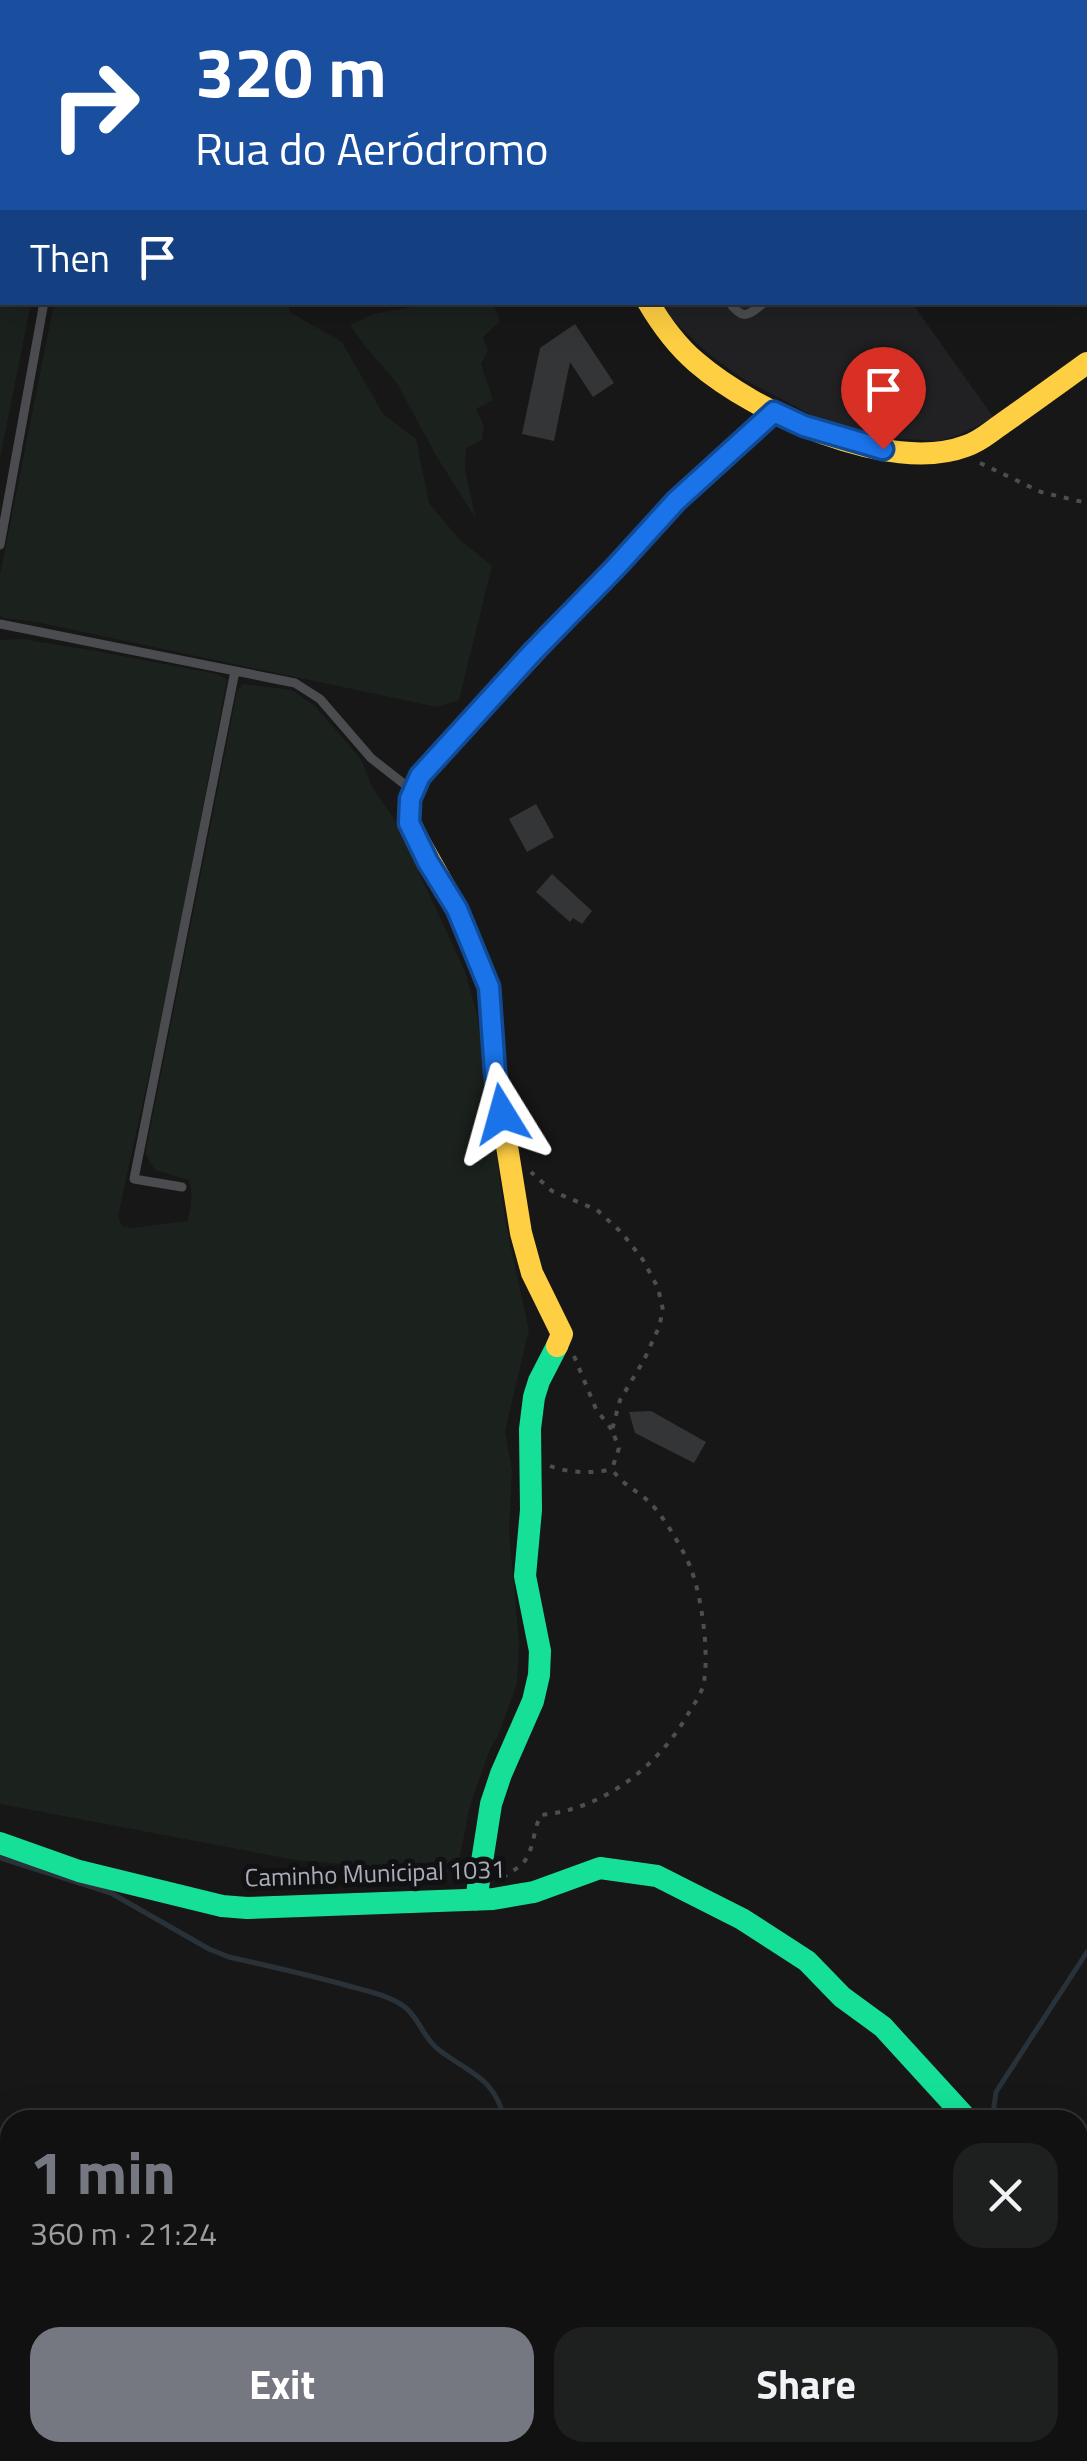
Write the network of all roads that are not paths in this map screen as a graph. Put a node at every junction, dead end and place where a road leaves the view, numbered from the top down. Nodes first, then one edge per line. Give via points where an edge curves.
1 (43, 305) edge
2 (650, 305) edge
3 (731, 305) edge
4 (760, 305) edge
5 (1087, 363) edge
6 (774, 412) junction
7 (0, 545) edge
8 (0, 624) edge
9 (235, 671) junction
10 (414, 791) junction
11 (182, 1188) dead end
12 (0, 1843) edge
13 (479, 1900) junction
14 (959, 2110) edge

1 - 7 lane
2 - 6 street via 701,366
3 - 4 lane via 743,316
5 - 6 street via 970,445 944,452 906,454 860,444
6 - 10 street via 676,501 420,776
8 - 9 lane
9 - 10 lane via 295,683 320,699 370,758
9 - 11 lane via 134,1179
10 - 13 street via 409,823 457,909 489,987 514,1202 532,1273 562,1334 539,1380 529,1446 526,1585 540,1645 539,1674 532,1710 492,1803
12 - 13 street, Caminho Municipal 1031 via 79,1871 222,1906
13 - 14 street, Caminho Municipal 1031 via 534,1892 600,1868 680,1886 807,1961 882,2027

